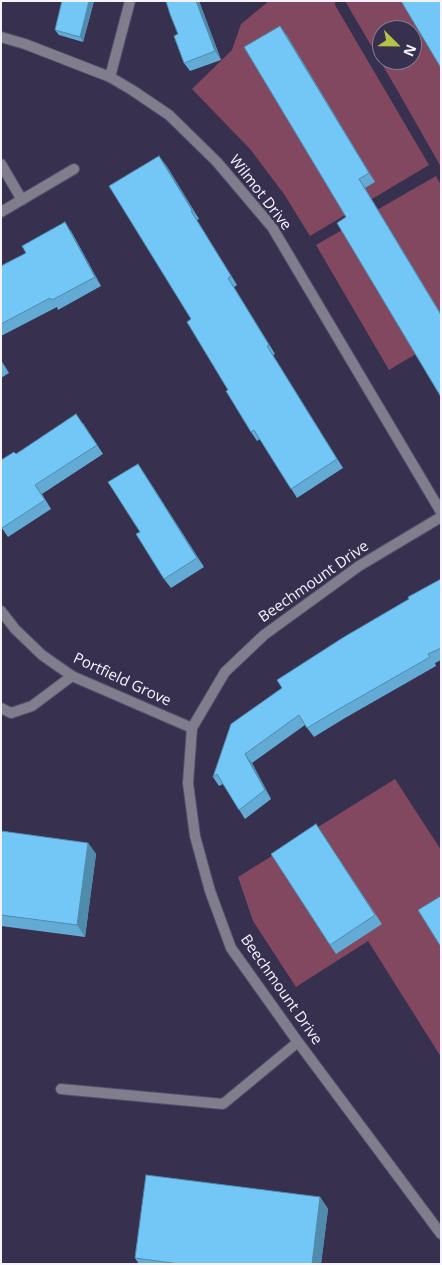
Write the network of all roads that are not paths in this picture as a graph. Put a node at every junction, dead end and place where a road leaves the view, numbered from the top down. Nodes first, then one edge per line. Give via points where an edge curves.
1 (130, 1) edge
2 (1, 38) edge
3 (110, 77) junction
4 (1, 164) edge
5 (74, 169) dead end
6 (22, 200) junction
7 (1, 212) edge
8 (441, 512) edge
9 (441, 517) edge
10 (1, 611) edge
11 (72, 676) junction
12 (1, 708) edge
13 (192, 728) junction
14 (298, 1042) junction
15 (61, 1089) dead end
16 (441, 1234) edge

1 - 3 street
2 - 3 street, Wilmot Drive
3 - 8 street, Wilmot Drive via 169,115 217,162 272,227
4 - 6 street
5 - 6 street
6 - 7 street
9 - 13 street, Beechmount Drive via 359,566 264,635 225,672
10 - 11 street, Portfield Grove via 42,655
11 - 12 street via 32,706 11,713
11 - 13 street, Portfield Grove
13 - 14 street, Beechmount Drive via 188,783 195,836 210,891 231,948
14 - 15 street via 223,1104
14 - 16 street, Beechmount Drive

